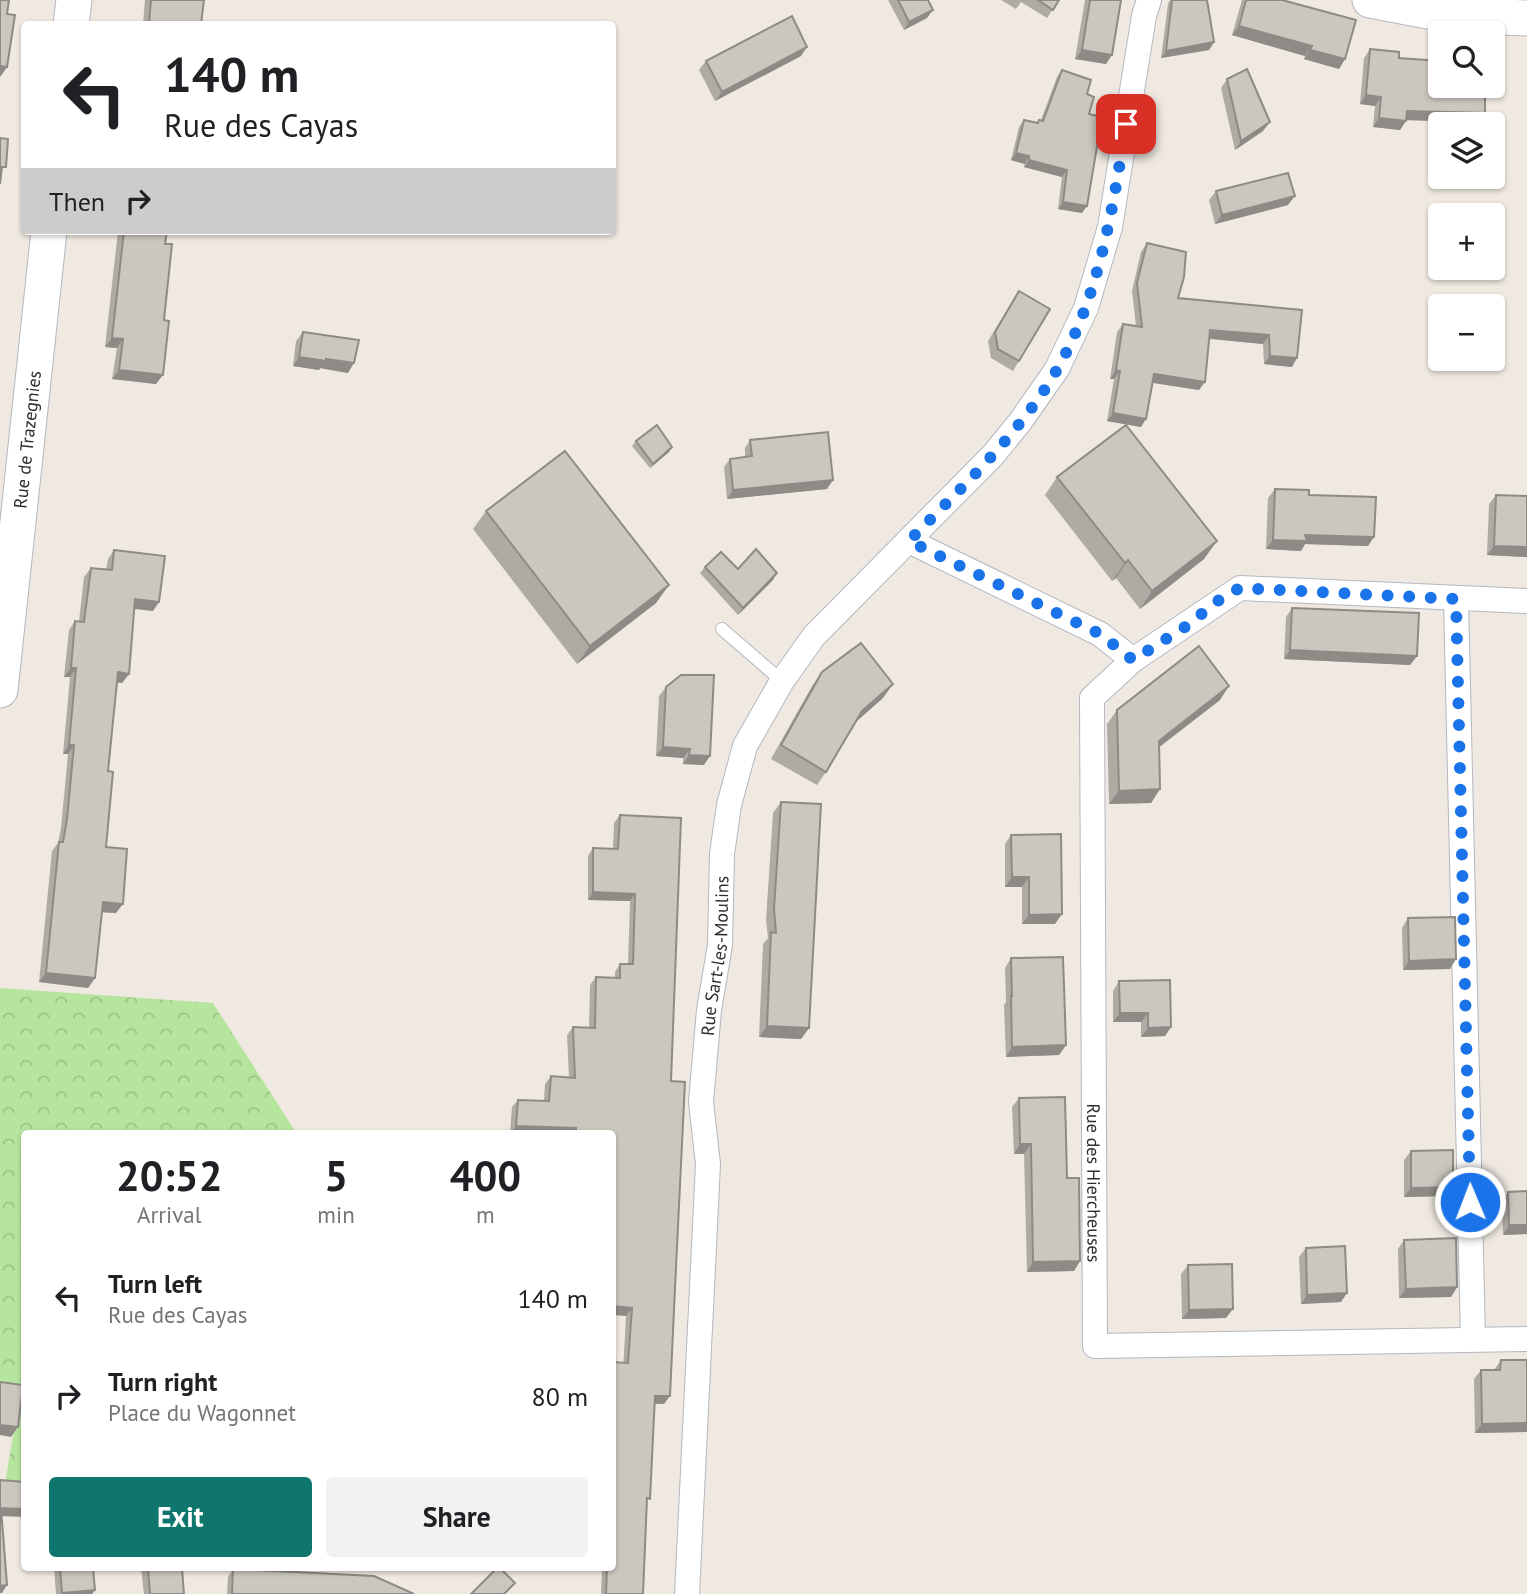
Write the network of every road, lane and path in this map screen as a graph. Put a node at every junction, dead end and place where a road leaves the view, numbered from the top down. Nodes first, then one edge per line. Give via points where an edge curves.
1 (74, 0) edge
2 (1149, 0) edge
3 (1370, 0) edge
4 (1527, 18) edge
5 (71, 21) edge
6 (49, 235) edge
7 (909, 541) junction
8 (1456, 599) junction
9 (1527, 601) edge
10 (722, 629) dead end
11 (1133, 660) junction
12 (782, 681) junction
13 (0, 690) edge
14 (1473, 1339) junction
15 (1527, 1339) edge
16 (687, 1594) edge

1 - 5 main road
2 - 7 street, Rue Sart-les-Moulins via 1110,227 1086,308 1057,369 1020,422
3 - 4 main road via 1448,15
6 - 13 main road, Rue de Trazegnies
7 - 11 street via 1100,634
7 - 12 street, Rue Sart-les-Moulins via 814,636
8 - 9 street
8 - 11 street via 1240,588
8 - 14 street
10 - 12 lane
11 - 14 street, Rue des Hiercheuses via 1092,698 1095,1346
12 - 16 street, Rue Sart-les-Moulins via 745,746 722,854 720,945 701,1102 708,1164
14 - 15 street, Rue des Hiercheuses

